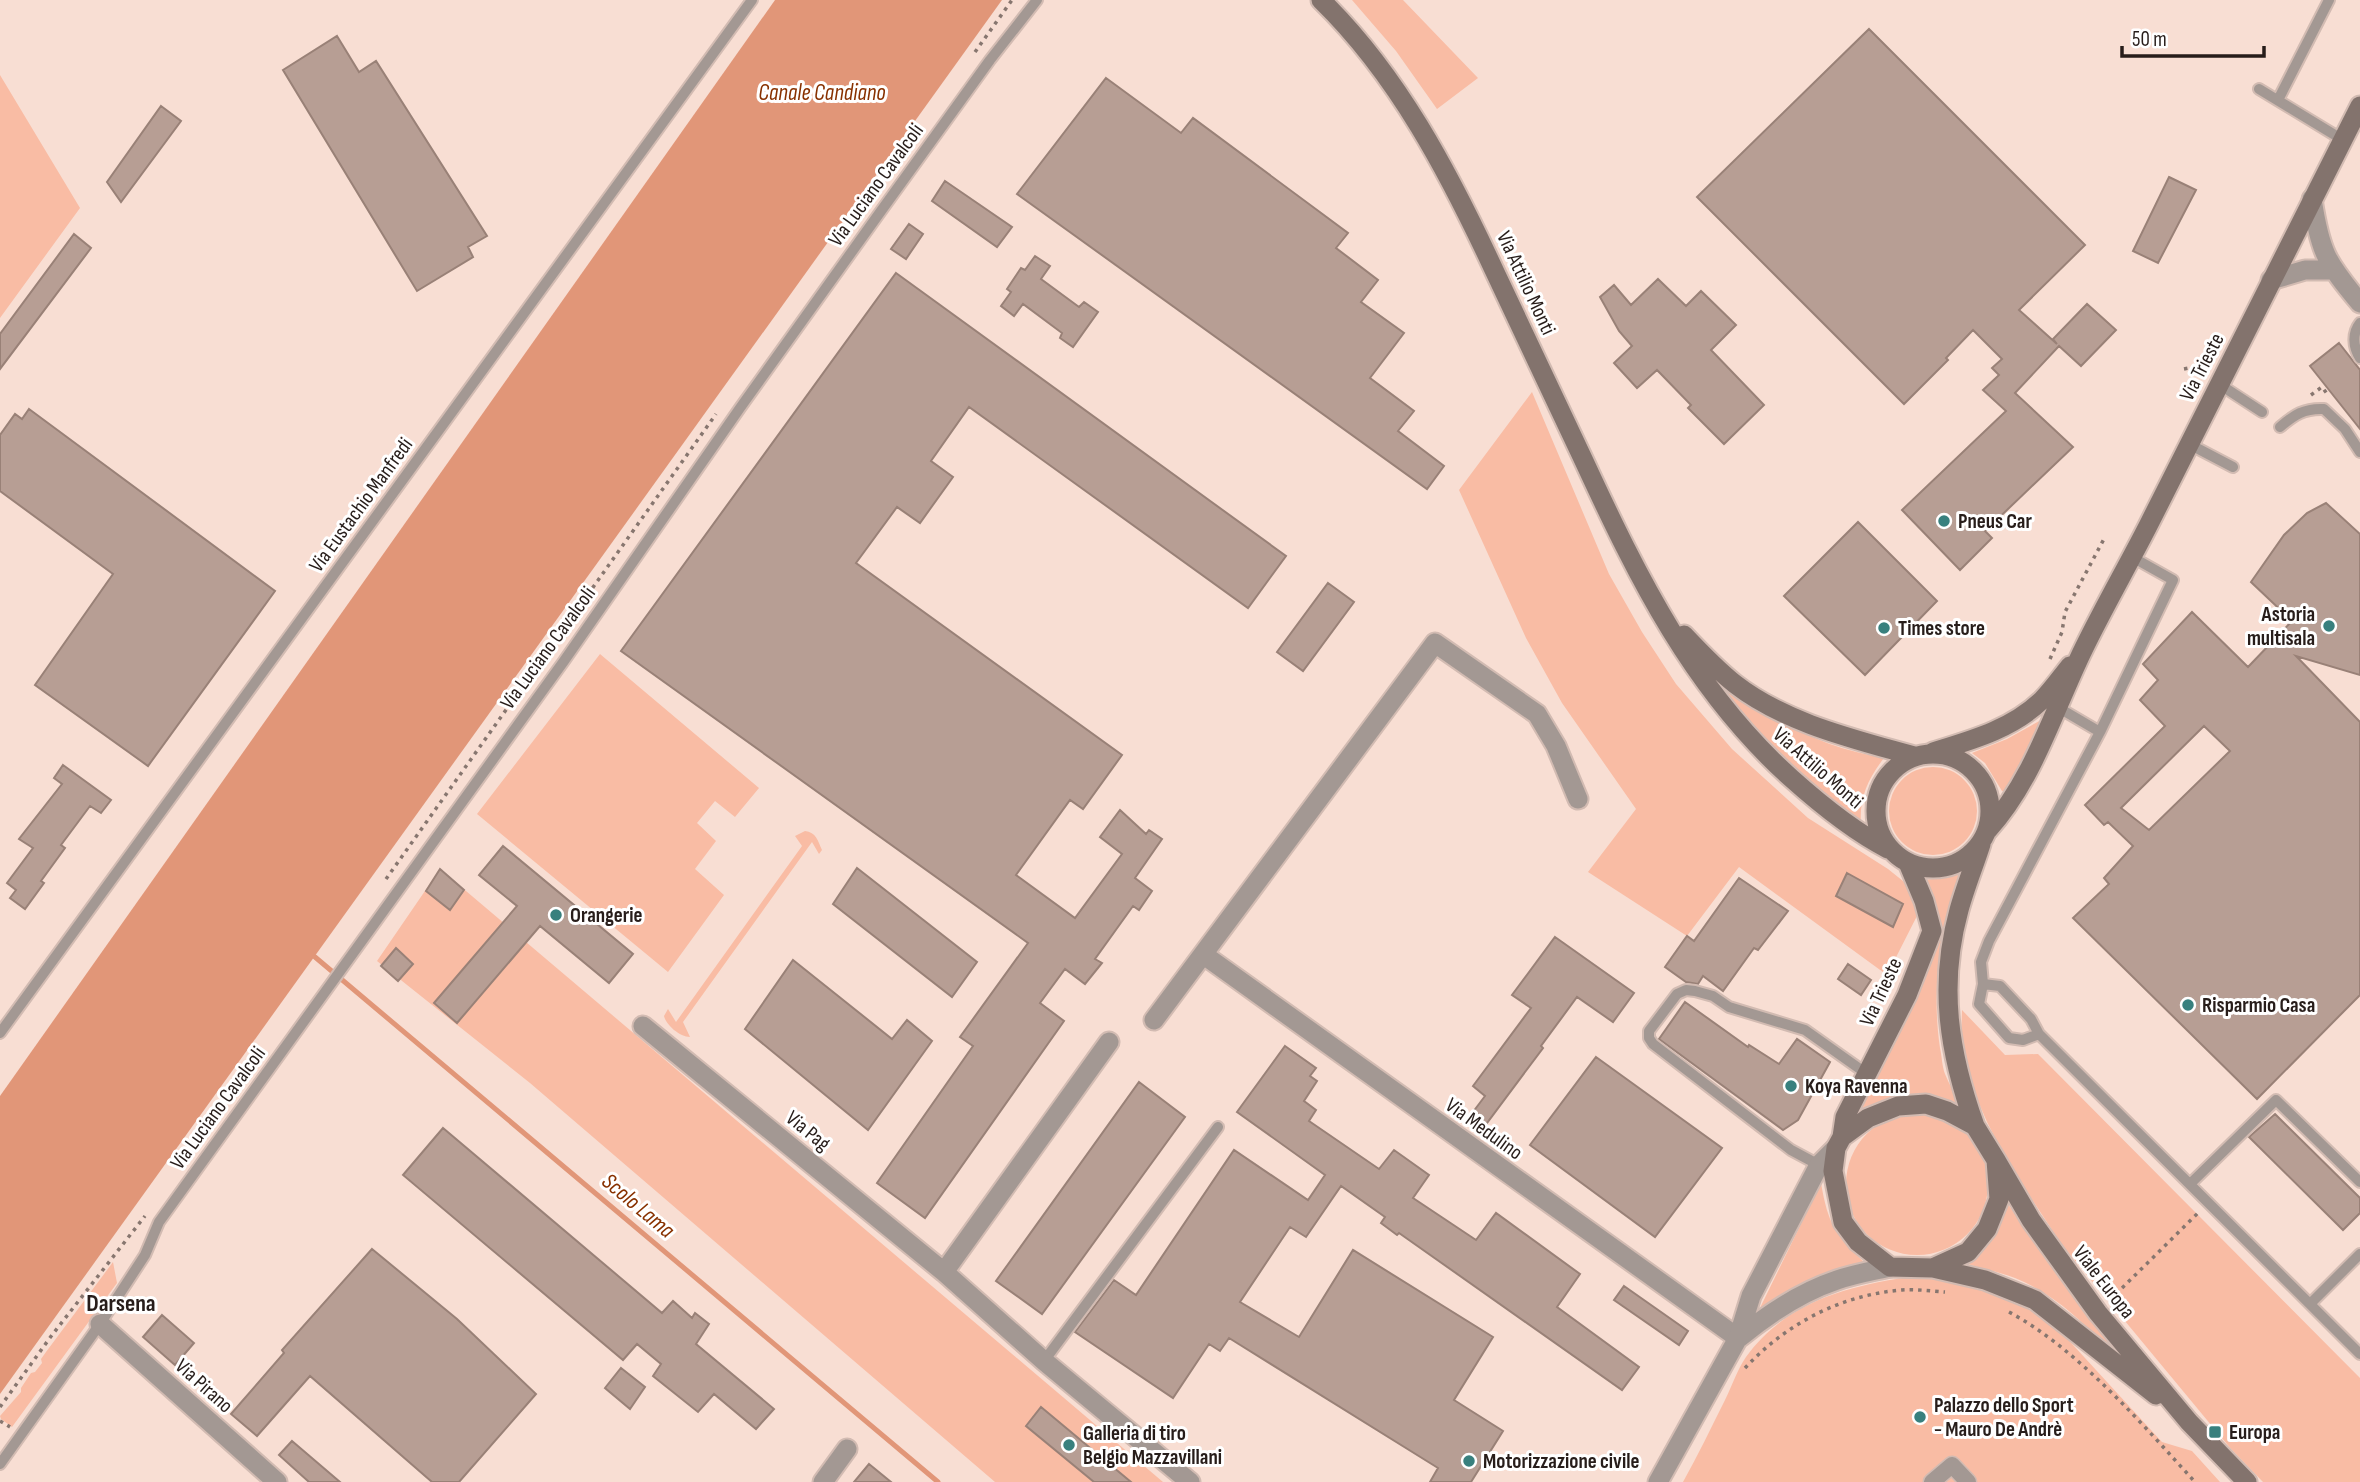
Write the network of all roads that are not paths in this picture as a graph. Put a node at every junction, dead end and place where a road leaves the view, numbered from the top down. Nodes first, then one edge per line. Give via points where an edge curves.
1 (752, 0) edge
2 (1037, 0) edge
3 (1321, 0) edge
4 (2329, 0) edge
5 (2259, 89) dead end
6 (2278, 100) junction
7 (2360, 106) edge
8 (2343, 140) junction
9 (2312, 199) junction
10 (2333, 270) junction
11 (2272, 279) junction
12 (2360, 303) edge
13 (2360, 323) edge
14 (2360, 358) edge
15 (2219, 384) junction
16 (2262, 412) dead end
17 (2280, 427) dead end
18 (2189, 444) junction
19 (2360, 452) edge
20 (2234, 467) dead end
21 (2132, 557) junction
22 (1656, 606) junction
23 (2084, 649) junction
24 (2059, 708) junction
25 (2100, 732) junction
26 (1921, 754) junction
27 (1578, 799) dead end
28 (1985, 835) junction
29 (1888, 849) junction
30 (1908, 863) junction
31 (1204, 955) junction
32 (1983, 984) junction
33 (1154, 1020) dead end
34 (643, 1026) dead end
35 (0, 1033) edge
36 (2039, 1034) junction
37 (1109, 1042) dead end
38 (1867, 1074) junction
39 (1975, 1126) junction
40 (1218, 1127) dead end
41 (1839, 1142) junction
42 (1996, 1160) junction
43 (1819, 1165) junction
44 (2360, 1182) edge
45 (2190, 1184) junction
46 (2360, 1254) edge
47 (1890, 1267) junction
48 (1933, 1268) junction
49 (944, 1272) junction
50 (2310, 1304) junction
51 (100, 1324) junction
52 (1738, 1338) junction
53 (2360, 1354) edge
54 (1044, 1361) junction
55 (2189, 1422) junction
56 (847, 1449) dead end
57 (0, 1464) edge
58 (277, 1482) edge
59 (823, 1482) edge
60 (1190, 1482) edge
61 (1658, 1482) edge
62 (1932, 1482) edge
63 (1968, 1482) edge
64 (2247, 1482) edge

1 - 35 lane, Via Eustachio Manfredi
2 - 51 lane, Via Luciano Cavalcoli via 159,1222 145,1255
3 - 22 main road, Via Attilio Monti via 1382,71 1423,130 1472,222 1624,548
4 - 6 lane
5 - 6 lane
6 - 8 lane
7 - 8 main road, Via Trieste
8 - 9 main road, Via Trieste
9 - 10 street via 2322,250
9 - 11 main road, Via Trieste
10 - 11 street via 2305,270
10 - 12 street
11 - 15 main road, Via Trieste
13 - 14 lane via 2353,341
15 - 16 lane
15 - 18 main road, Via Trieste
17 - 19 lane via 2309,408 2324,409
18 - 20 lane
18 - 21 main road, Via Trieste
21 - 23 main road, Via Trieste
21 - 25 lane via 2173,580
22 - 26 main road, Via Attilio Monti via 1706,659 1766,703 1827,732
22 - 29 main road, Via Attilio Monti via 1682,652 1761,751 1866,838
23 - 24 main road, Via Trieste
23 - 26 main road, Via Trieste via 2042,700 2017,719 1976,739
24 - 25 lane
24 - 28 main road, Via Trieste via 2012,799
25 - 32 lane via 1989,941 1981,962
26 - 28 main road via 1947,754 1979,775 1991,811
26 - 29 main road via 1898,764 1878,793 1878,829
27 - 31 street via 1537,714 1434,643
28 - 30 main road via 1964,858 1941,867
28 - 39 main road, Via Trieste via 1958,912 1947,996 1950,1040
29 - 30 main road
30 - 38 main road, Via Trieste via 1932,931 1907,995
31 - 33 street
31 - 52 street, Via Medulino
32 - 36 lane via 2000,986
32 - 36 lane via 1979,1004 2009,1038 2023,1040
34 - 49 street, Via Pag
36 - 45 lane
37 - 49 street
38 - 41 main road, Via Trieste via 1845,1117
38 - 43 lane via 1805,1030 1729,1007 1695,991 1677,994 1649,1031 1654,1044 1790,1150
39 - 41 main road via 1926,1104 1898,1106 1868,1118
39 - 42 main road
40 - 54 lane
41 - 43 street, Via Trieste
41 - 47 main road via 1833,1171 1843,1222 1858,1242
42 - 48 main road via 1999,1199 1987,1229 1968,1252
42 - 55 main road, Viale Europa via 2056,1257
43 - 52 street, Via Trieste via 1751,1296
44 - 45 lane via 2276,1100
45 - 50 lane
46 - 50 lane
47 - 48 main road
47 - 52 street, Via Trieste via 1836,1280 1787,1303
48 - 55 main road, Viale Europa via 1984,1280 2035,1300
49 - 54 street, Via Pag
50 - 53 lane
51 - 57 lane, Via Luciano Cavalcoli
51 - 58 street, Via Pirano
52 - 61 street, Via Trieste
54 - 60 street, Via Pag
55 - 64 main road, Viale Europa
56 - 59 street
62 - 63 street via 1952,1465

